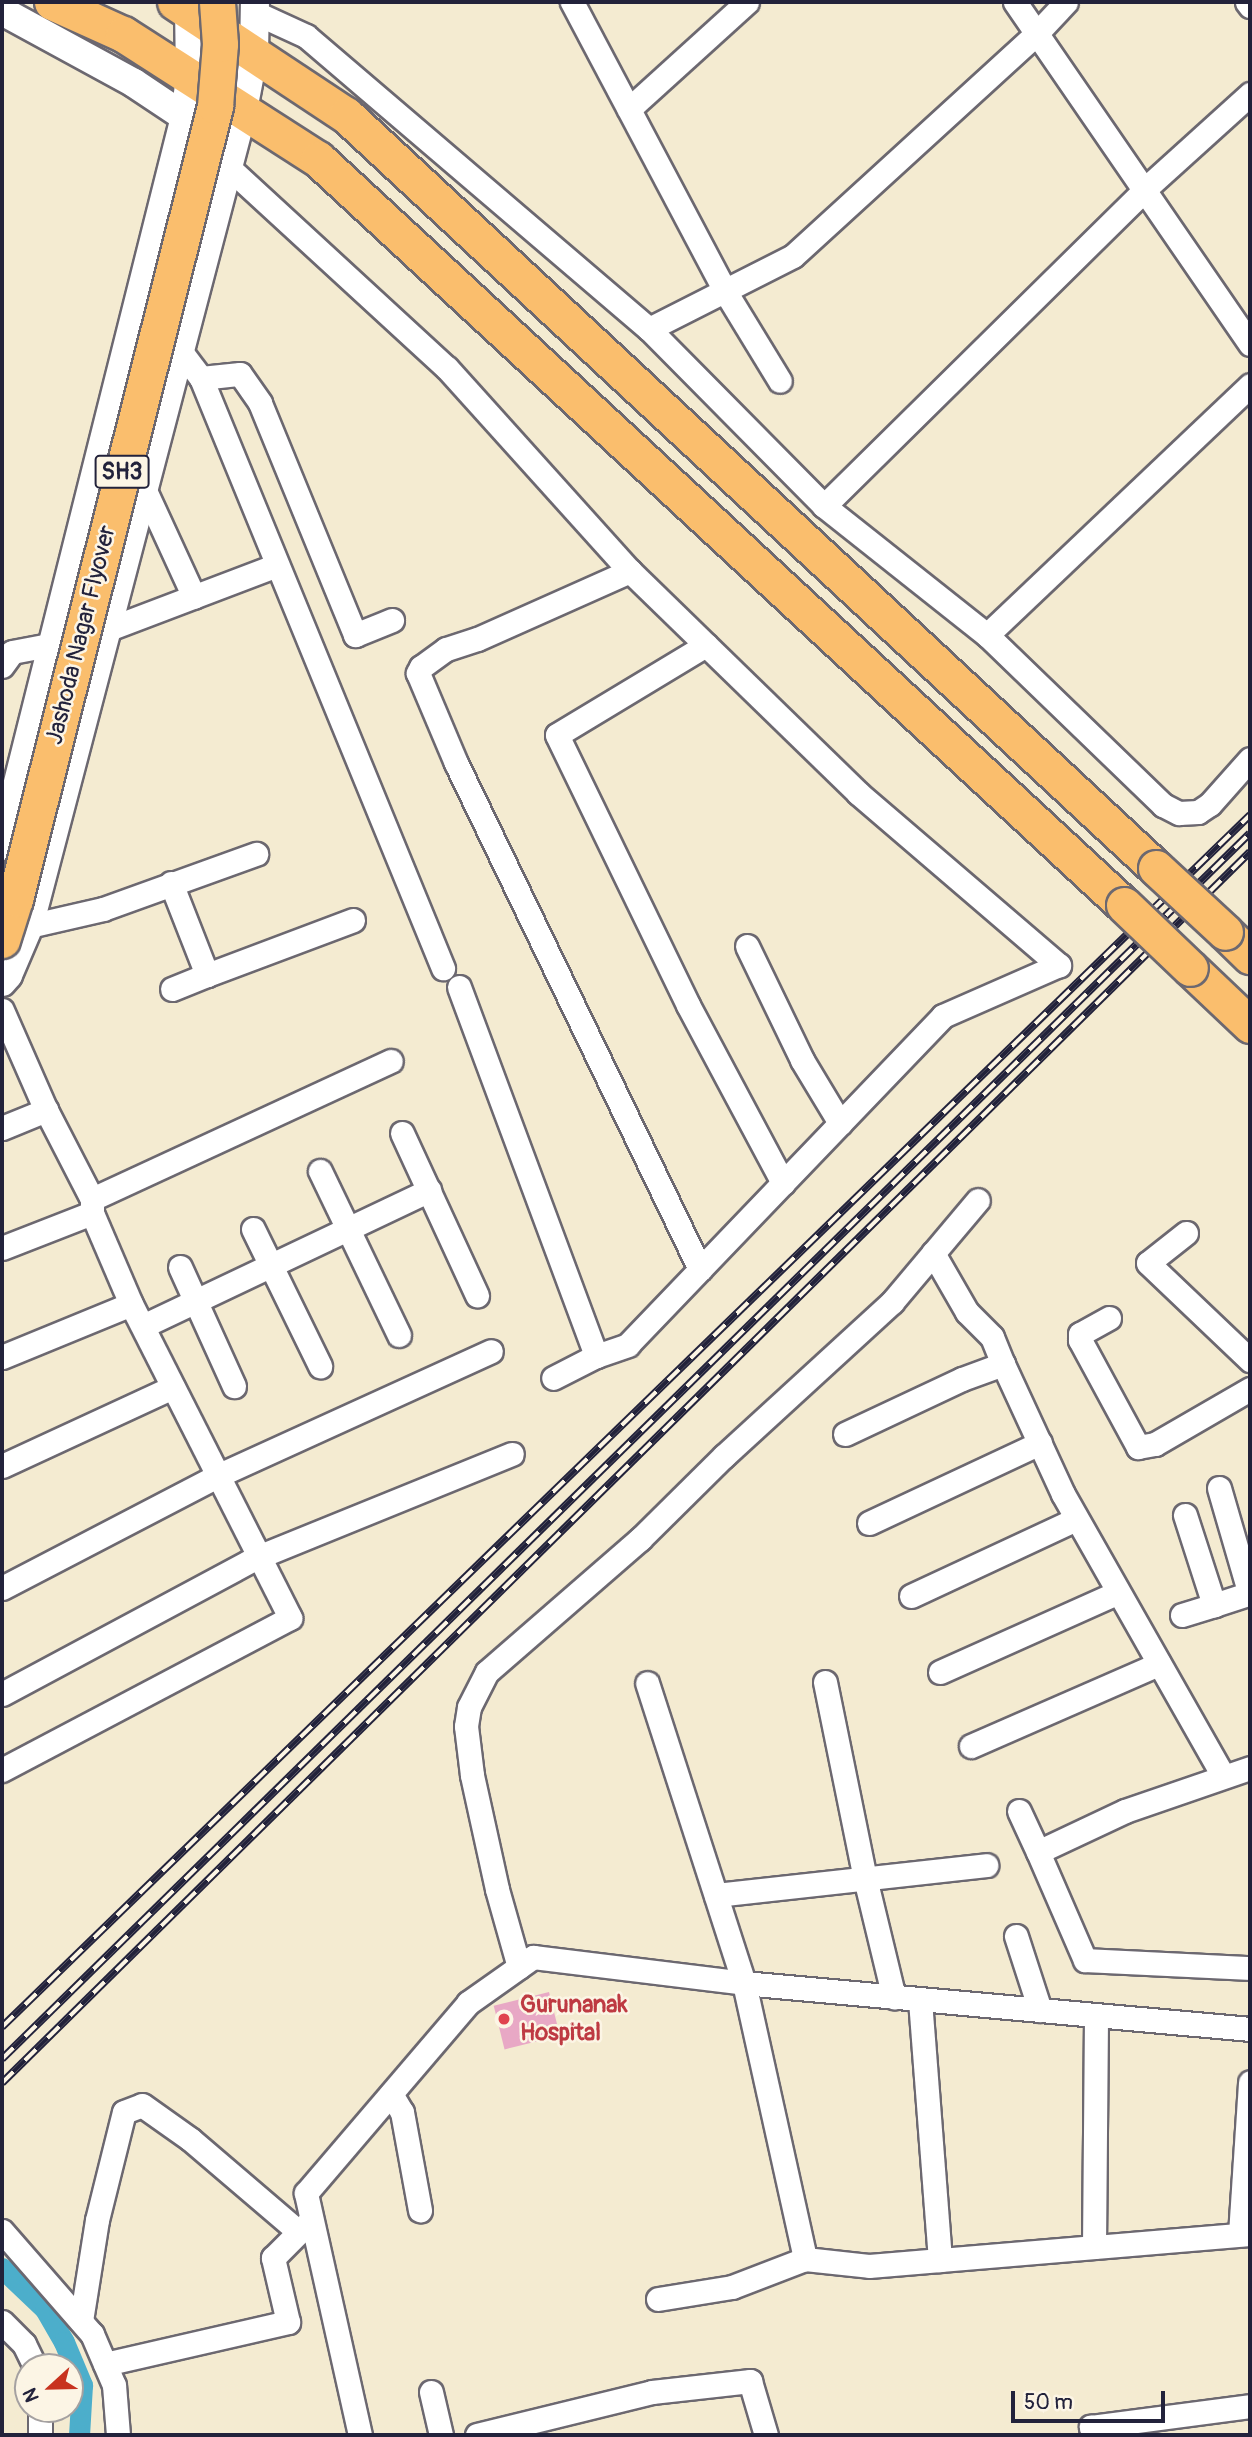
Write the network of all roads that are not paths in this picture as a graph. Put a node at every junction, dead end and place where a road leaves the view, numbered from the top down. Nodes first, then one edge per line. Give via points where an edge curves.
1 (52, 2) edge
2 (572, 2) edge
3 (747, 2) edge
4 (1015, 2) edge
5 (1066, 2) edge
6 (193, 4) edge
7 (256, 7) edge
8 (2, 11) edge
9 (1037, 33) junction
10 (254, 54) junction
11 (190, 77) junction
12 (1250, 94) edge
13 (629, 109) junction
14 (243, 110) junction
15 (186, 117) junction
16 (227, 166) junction
17 (1145, 189) junction
18 (725, 291) junction
19 (649, 329) junction
20 (1250, 344) edge
21 (179, 349) junction
22 (201, 378) junction
23 (780, 380) dead end
24 (1250, 385) edge
25 (143, 486) junction
26 (824, 506) junction
27 (278, 565) junction
28 (630, 571) junction
29 (194, 597) junction
30 (392, 620) dead end
31 (106, 630) junction
32 (987, 635) junction
33 (54, 644) junction
34 (706, 645) junction
35 (2, 666) edge
36 (1250, 759) edge
37 (11, 774) edge
38 (2, 846) edge
39 (256, 854) dead end
40 (171, 883) junction
41 (353, 920) dead end
42 (16, 933) edge
43 (747, 946) dead end
44 (1250, 956) edge
45 (443, 968) dead end
46 (207, 975) junction
47 (2, 982) edge
48 (459, 987) dead end
49 (172, 989) dead end
50 (2, 1010) edge
51 (1250, 1025) edge
52 (391, 1061) dead end
53 (46, 1110) junction
54 (840, 1123) junction
55 (2, 1128) edge
56 (402, 1133) dead end
57 (320, 1171) dead end
58 (783, 1183) junction
59 (429, 1190) junction
60 (978, 1200) dead end
61 (92, 1206) junction
62 (347, 1228) junction
63 (253, 1229) dead end
64 (1186, 1233) dead end
65 (2, 1248) edge
66 (933, 1254) junction
67 (271, 1264) junction
68 (180, 1267) dead end
69 (701, 1269) junction
70 (477, 1294) dead end
71 (195, 1301) junction
72 (131, 1304) junction
73 (1109, 1318) dead end
74 (143, 1326) junction
75 (398, 1335) dead end
76 (491, 1351) dead end
77 (596, 1356) junction
78 (2, 1357) edge
79 (1250, 1360) edge
80 (1003, 1364) junction
81 (320, 1366) dead end
82 (553, 1378) dead end
83 (234, 1386) dead end
84 (173, 1387) junction
85 (1250, 1389) edge
86 (845, 1434) dead end
87 (1040, 1443) junction
88 (512, 1454) dead end
89 (2, 1466) edge
90 (217, 1476) junction
91 (1219, 1488) dead end
92 (1185, 1515) dead end
93 (1076, 1519) junction
94 (869, 1523) dead end
95 (258, 1557) junction
96 (2, 1588) edge
97 (1117, 1593) junction
98 (1250, 1594) edge
99 (911, 1596) dead end
100 (1214, 1605) junction
101 (1182, 1615) dead end
102 (1159, 1664) junction
103 (940, 1672) dead end
104 (825, 1682) dead end
105 (647, 1683) dead end
106 (2, 1694) edge
107 (971, 1746) dead end
108 (1250, 1769) edge
109 (2, 1770) edge
110 (1223, 1776) junction
111 (1019, 1811) dead end
112 (1038, 1852) junction
113 (986, 1865) dead end
114 (865, 1878) junction
115 (716, 1895) junction
116 (1016, 1936) dead end
117 (519, 1967) junction
118 (1250, 1968) edge
119 (744, 1983) junction
120 (894, 1997) junction
121 (920, 2000) junction
122 (1040, 2010) junction
123 (1096, 2015) junction
124 (1250, 2029) edge
125 (1250, 2082) edge
126 (391, 2094) junction
127 (420, 2210) dead end
128 (305, 2226) junction
129 (2, 2231) edge
130 (1245, 2234) edge
131 (1094, 2247) junction
132 (805, 2259) junction
133 (940, 2260) junction
134 (659, 2299) dead end
135 (81, 2321) junction
136 (2, 2322) edge
137 (28, 2353) edge
138 (105, 2364) junction
139 (431, 2392) dead end
140 (1250, 2406) edge
141 (118, 2435) edge
142 (360, 2435) edge
143 (441, 2435) edge
144 (477, 2435) edge
145 (766, 2435) edge
146 (1094, 2435) edge

1 - 11 main road via 123,34
2 - 13 street
3 - 13 street
4 - 9 street
5 - 9 street
6 - 10 main road
6 - 11 street, SH3
6 - 42 main road, Jashoda Nagar Flyover / SH3, bridge via 220,44 215,107 15,900
7 - 10 street
7 - 19 street via 306,36
8 - 15 street via 134,83
9 - 17 street
9 - 18 street via 793,256
10 - 14 street
10 - 44 main road, bridge via 346,116
11 - 14 main road
11 - 15 street, SH3
12 - 17 street
13 - 18 street
14 - 16 street
14 - 51 main road, bridge via 318,159
15 - 16 street
15 - 33 street, SH3
16 - 21 street
16 - 28 street via 447,368
17 - 20 street
17 - 26 street
18 - 19 street
18 - 23 street
19 - 26 street
21 - 22 street
21 - 25 street, SH3
22 - 27 street
22 - 30 street via 240,374 260,403 355,635
24 - 32 street
25 - 29 street
25 - 31 street, SH3
26 - 32 street
27 - 29 street
27 - 45 street
28 - 34 street
28 - 69 street via 446,649 418,673 462,775
29 - 31 street
31 - 42 street, SH3
32 - 36 street via 1163,805 1179,813 1198,812 1210,804
33 - 35 street via 12,652
33 - 37 street, SH3
34 - 54 street via 858,793 1059,965 943,1016
34 - 58 street via 557,734 688,1005
37 - 38 street, SH3
39 - 40 street
40 - 42 street via 103,909
40 - 46 street
41 - 46 street
42 - 47 street, SH3 via 8,975
43 - 54 street via 802,1060
46 - 49 street
48 - 77 street
50 - 53 street
52 - 61 street
53 - 55 street
53 - 61 street
54 - 58 street
56 - 59 street
57 - 62 street
58 - 69 street
59 - 62 street
59 - 70 street
60 - 66 street
61 - 65 street
61 - 72 street
62 - 67 street
62 - 75 street
63 - 67 street
64 - 79 street via 1147,1263
66 - 80 street via 967,1312 992,1337
66 - 117 street via 892,1302 640,1539 487,1672 469,1707 466,1726 497,1889
67 - 71 street
67 - 81 street
68 - 71 street
69 - 77 street via 628,1345
71 - 74 street
71 - 83 street
72 - 74 street
72 - 78 street
73 - 85 street via 1080,1334 1080,1340 1138,1447 1155,1444
74 - 84 street
76 - 90 street
77 - 82 street
80 - 86 street
80 - 87 street
84 - 89 street
84 - 90 street
87 - 93 street
87 - 94 street
88 - 95 street
90 - 95 street
90 - 96 street
91 - 98 street
92 - 100 street
93 - 97 street
93 - 99 street
95 - 106 street
95 - 109 street via 289,1618
97 - 102 street
97 - 103 street
98 - 100 street
100 - 101 street
102 - 107 street
102 - 110 street
104 - 114 street
105 - 115 street
108 - 110 street
110 - 112 street via 1116,1815
111 - 112 street
112 - 118 street via 1085,1959
113 - 114 street
114 - 115 street
114 - 120 street
115 - 119 street
116 - 122 street
117 - 119 street via 533,1958
117 - 126 street via 468,2003
119 - 120 street
119 - 132 street
120 - 121 street
121 - 122 street
121 - 133 street
122 - 123 street
123 - 124 street
123 - 131 street
125 - 130 street
126 - 127 street via 402,2112
126 - 128 street via 306,2193
128 - 135 street via 142,2105 124,2112 97,2220
128 - 138 street via 274,2258 288,2322
128 - 142 street
129 - 135 street
130 - 131 street
131 - 133 street
132 - 133 street via 869,2266
132 - 134 street via 732,2287
135 - 138 street
136 - 137 street
138 - 141 street via 114,2385
139 - 143 street
140 - 146 street via 1091,2427
144 - 145 street via 652,2392 750,2381

